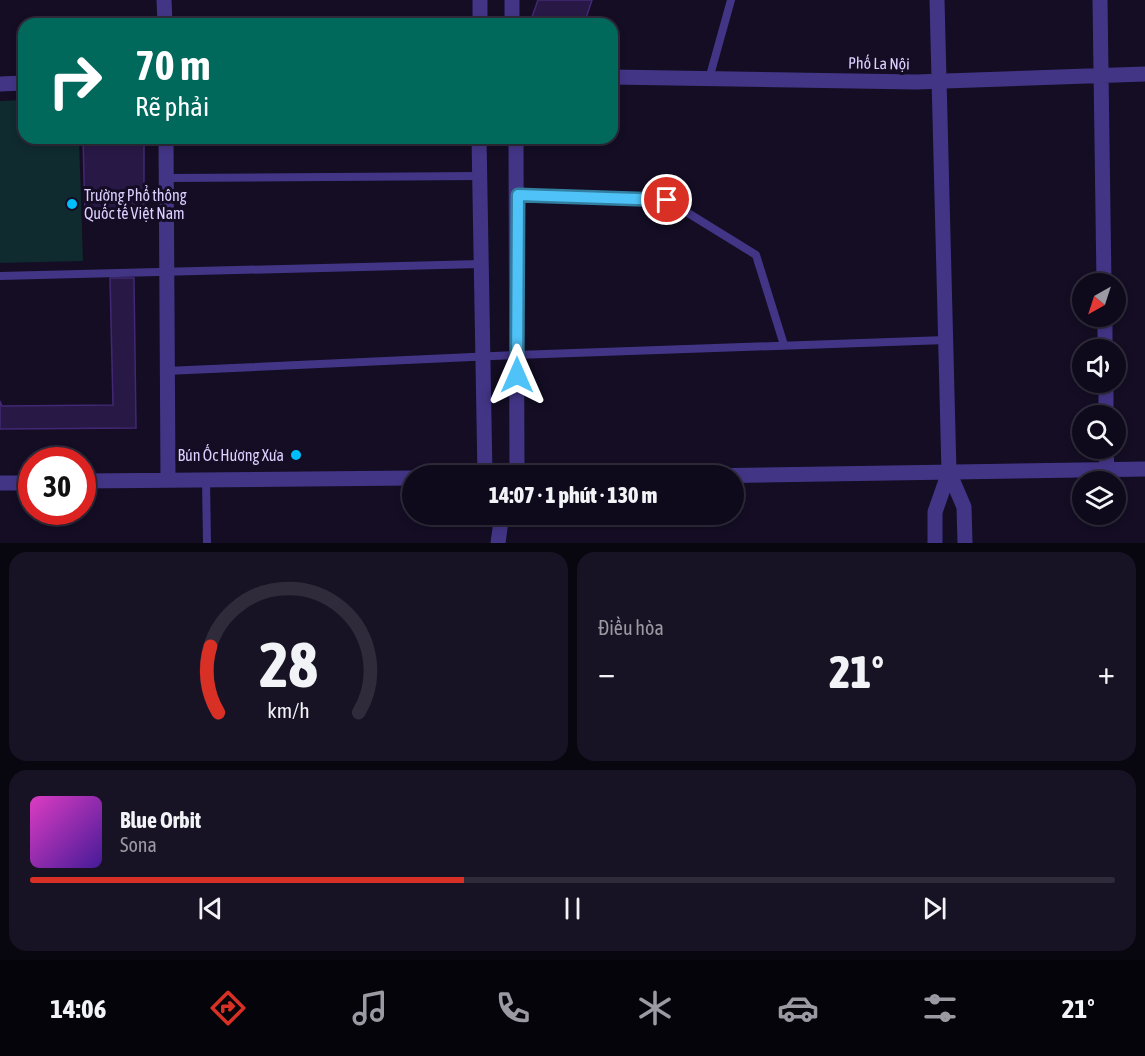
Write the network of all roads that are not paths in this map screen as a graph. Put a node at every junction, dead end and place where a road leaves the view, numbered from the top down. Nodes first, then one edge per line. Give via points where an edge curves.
1 (164, 0) edge
2 (480, 0) edge
3 (512, 0) edge
4 (731, 0) edge
5 (937, 0) edge
6 (1100, 0) edge
7 (165, 18) edge
8 (480, 18) edge
9 (512, 18) edge
10 (1145, 74) edge
11 (1102, 76) junction
12 (618, 77) edge
13 (709, 79) junction
14 (939, 81) junction
15 (18, 83) edge
16 (0, 84) edge
17 (166, 144) edge
18 (479, 144) edge
19 (516, 144) edge
20 (479, 176) junction
21 (166, 178) junction
22 (518, 195) junction
23 (480, 264) junction
24 (167, 270) junction
25 (1104, 273) edge
26 (0, 276) edge
27 (946, 340) junction
28 (784, 345) junction
29 (517, 355) junction
30 (485, 357) junction
31 (166, 372) junction
32 (1106, 459) edge
33 (485, 465) edge
34 (517, 465) edge
35 (1107, 470) junction
36 (1145, 470) edge
37 (949, 472) junction
38 (744, 475) edge
39 (402, 478) edge
40 (168, 479) junction
41 (206, 479) junction
42 (96, 482) edge
43 (0, 483) edge
44 (18, 483) edge
45 (499, 525) edge
46 (207, 543) edge
47 (498, 543) edge
48 (935, 543) edge
49 (965, 543) edge

1 - 7 street
2 - 8 street
3 - 9 street
4 - 13 lane
5 - 14 street
6 - 11 street
10 - 11 street, Phố La Nội
11 - 14 street, Phố La Nội
11 - 25 street
12 - 13 street, Phố La Nội
13 - 14 street, Phố La Nội
14 - 27 street
15 - 16 street
17 - 21 street
18 - 20 street
19 - 22 street
20 - 21 lane
20 - 23 street
21 - 24 street
22 - 28 lane via 667,200 756,255
22 - 29 street
23 - 24 lane
23 - 30 street
24 - 26 lane
24 - 31 street
27 - 28 lane
27 - 37 street
28 - 29 lane
29 - 30 lane
29 - 34 street
30 - 31 lane
30 - 33 street
31 - 40 street
32 - 35 street
35 - 36 street
35 - 37 street
37 - 38 street
37 - 48 street via 935,512
37 - 49 street via 964,507
39 - 41 street
40 - 41 street
40 - 42 street
41 - 46 lane
43 - 44 street
45 - 47 street

